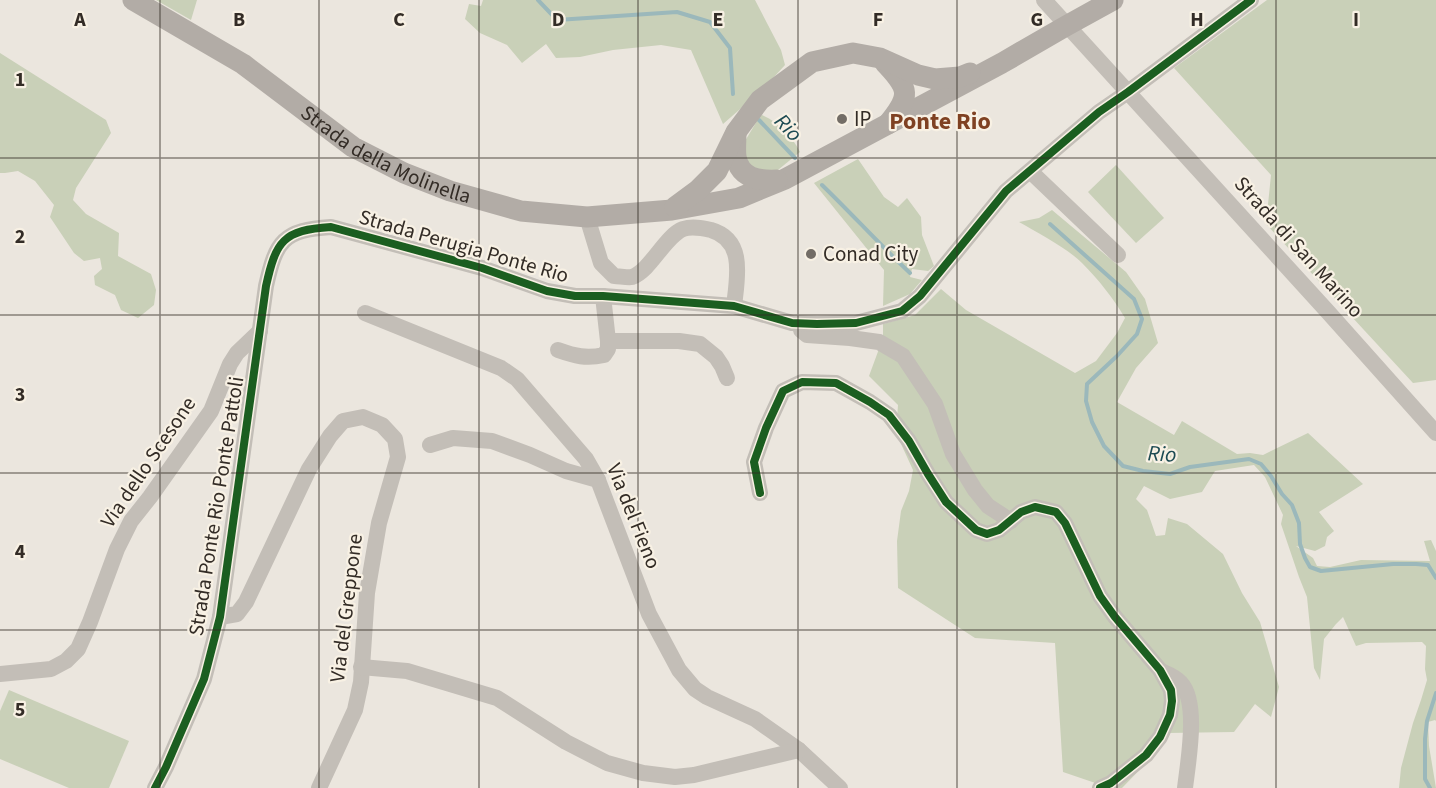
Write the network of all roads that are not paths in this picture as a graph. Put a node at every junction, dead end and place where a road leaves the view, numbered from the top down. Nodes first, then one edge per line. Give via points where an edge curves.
1 (133, 0) edge
2 (1044, 0) edge
3 (1113, 0) edge
4 (1251, 0) edge
5 (1066, 26) junction
6 (880, 58) junction
7 (1002, 63) junction
8 (1128, 92) junction
9 (886, 127) junction
10 (736, 132) junction
11 (717, 171) junction
12 (1030, 171) junction
13 (785, 179) junction
14 (739, 198) junction
15 (672, 210) junction
16 (587, 217) junction
17 (1118, 255) dead end
18 (603, 296) junction
19 (734, 306) junction
20 (365, 313) dead end
21 (792, 323) junction
22 (260, 331) junction
23 (608, 341) junction
24 (558, 350) dead end
25 (256, 362) joint
26 (727, 378) dead end
27 (1436, 433) edge
28 (429, 445) dead end
29 (598, 480) junction
30 (760, 493) dead end
31 (1011, 521) junction
32 (220, 617) junction
33 (361, 667) junction
34 (1160, 670) junction
35 (0, 674) edge
36 (800, 750) junction
37 (155, 788) edge
38 (319, 788) edge
39 (840, 788) edge
40 (1100, 788) edge
41 (1185, 788) edge

1 - 16 main road, Strada della Molinella via 243,64 353,147 404,173 521,211
2 - 5 street, Strada di San Marino
3 - 5 main road
4 - 8 street, Strada Perugia Ponte Rio
5 - 7 main road
5 - 8 street, Strada di San Marino
6 - 7 main road via 935,79 960,77
6 - 9 main road via 904,87 905,98
6 - 10 main road via 853,54 812,62 760,100
7 - 9 main road
8 - 12 street, Strada Perugia Ponte Rio
8 - 27 street, Strada di San Marino
9 - 13 main road
10 - 11 main road
10 - 13 main road via 736,158 742,170 752,179
11 - 14 main road via 726,192
11 - 15 main road
12 - 17 street
12 - 21 street, Strada Perugia Ponte Rio via 1006,191 920,296 902,311 856,323
13 - 14 main road
14 - 15 main road
15 - 16 main road, Strada della Molinella
16 - 19 street, Strada Perugia Ponte Rio via 601,262 614,276 632,277 682,229 700,227 718,232 732,244 738,262
18 - 19 street, Strada Perugia Ponte Rio
18 - 22 street, Strada Perugia Ponte Rio via 547,291 482,268 331,227 310,228 278,246 268,278
18 - 23 street
19 - 21 street, Strada Perugia Ponte Rio
20 - 29 street, Via del Fieno via 501,368 517,379 586,459
21 - 31 street via 807,335 879,342 903,356 935,404 953,454 975,490 988,506
22 - 25 street, Strada Perugia Ponte Rio
22 - 35 street, Via dello Scesone via 234,358 211,411 131,521 78,649 51,669
23 - 24 street via 604,355 592,358
23 - 26 street via 679,340 700,344 716,357
25 - 32 street, Strada Ponte Rio Ponte Pattoli
28 - 29 street via 453,438 492,441
29 - 36 street, Via del Fieno via 649,614 679,670 707,697 754,719
30 - 31 street via 754,462 783,392 802,382 836,383 889,415 946,502 976,530 987,534
31 - 34 street via 1035,507 1056,512 1100,596
32 - 33 street, Via del Greppone via 237,614 246,602 309,469 330,436 343,420 363,417 382,425 394,439 398,457 379,523 367,593
32 - 37 street, Strada Ponte Rio Ponte Pattoli via 204,679
33 - 36 street via 407,671 496,698 607,764 643,773 694,775
33 - 38 street, Via del Greppone via 355,710
34 - 40 street via 1171,690 1172,701 1160,737 1146,755
34 - 41 street via 1182,684 1189,698
36 - 39 street, Via del Fieno

